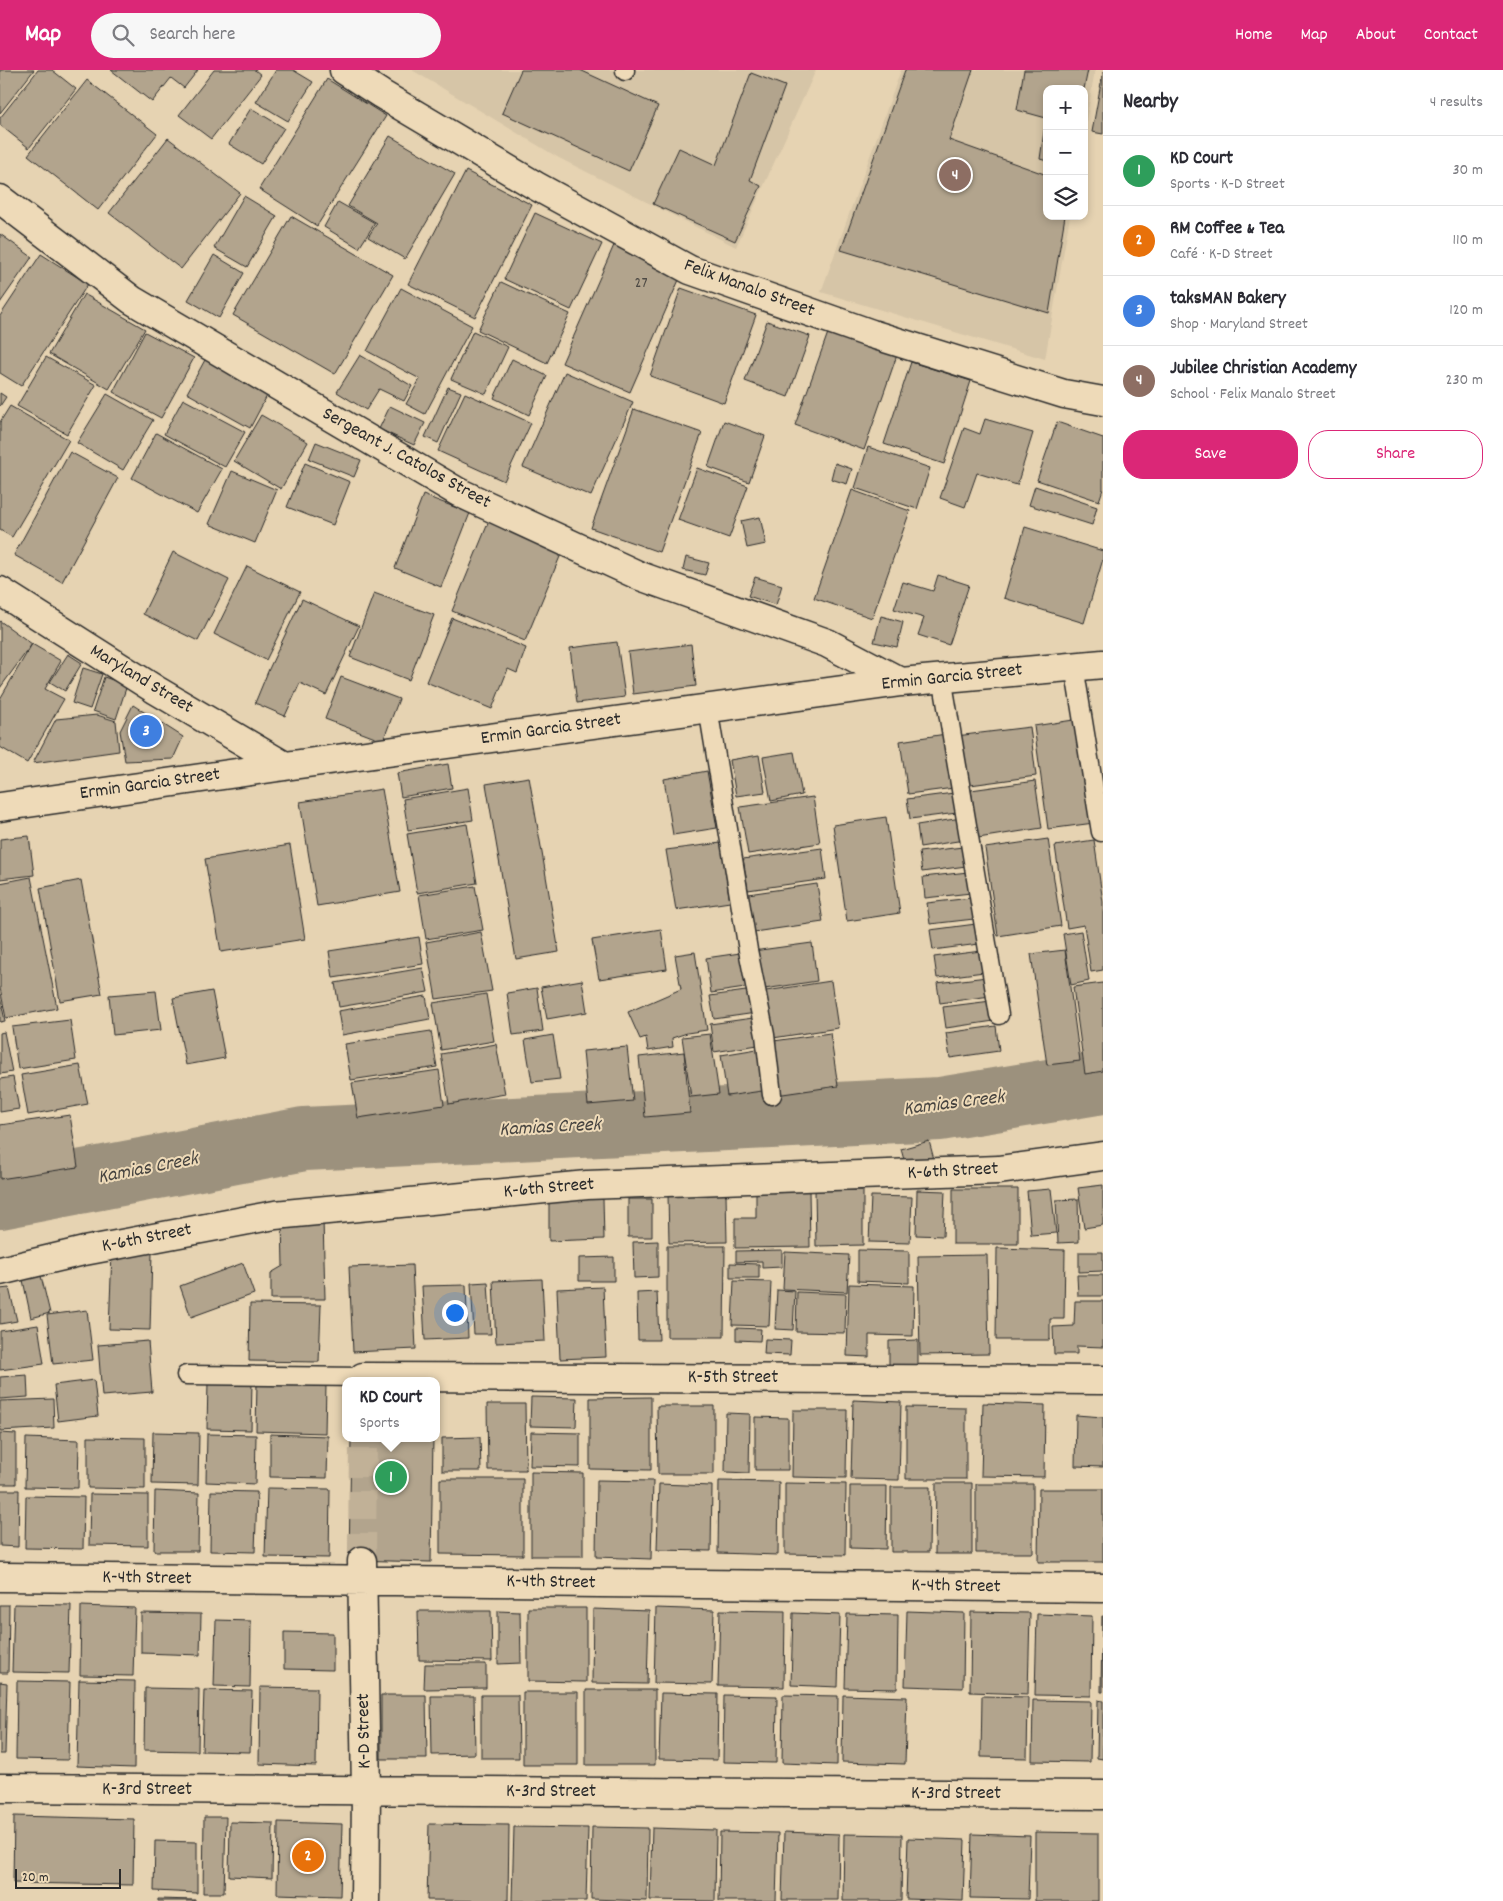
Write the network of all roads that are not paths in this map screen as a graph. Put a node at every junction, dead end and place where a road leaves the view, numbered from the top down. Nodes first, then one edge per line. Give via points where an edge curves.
1 (344, 70) edge
2 (0, 199) edge
3 (1103, 400) edge
4 (0, 591) edge
5 (1103, 664) edge
6 (1074, 666) junction
7 (942, 677) junction
8 (901, 682) junction
9 (708, 708) junction
10 (285, 766) junction
11 (0, 807) edge
12 (1101, 832) dead end
13 (999, 1015) dead end
14 (772, 1095) dead end
15 (1103, 1156) edge
16 (0, 1270) edge
17 (186, 1375) dead end
18 (342, 1379) edge
19 (440, 1379) edge
20 (1103, 1380) edge
21 (362, 1571) junction
22 (0, 1577) edge
23 (1103, 1588) edge
24 (0, 1788) edge
25 (366, 1791) junction
26 (1103, 1795) edge
27 (365, 1901) edge

1 - 3 street, Felix Manalo Street via 536,186 690,270 872,334 1064,394
2 - 8 street, Sergeant J. Catolos Street via 132,300 458,492 640,576 827,643
4 - 10 street, Maryland Street
5 - 6 street, Ermin Garcia Street
6 - 7 street, Ermin Garcia Street
6 - 12 lane
7 - 8 street, Ermin Garcia Street
7 - 13 lane
8 - 9 street, Ermin Garcia Street
9 - 10 street, Ermin Garcia Street
9 - 14 lane via 765,1036
10 - 11 street, Ermin Garcia Street
15 - 16 street, K-6th Street via 999,1170 587,1185 275,1214
17 - 18 lane
19 - 20 street, K-5th Street
21 - 22 street, K-4th Street
21 - 23 street, K-4th Street
21 - 25 street, K-D Street
24 - 25 street, K-3rd Street
25 - 26 street, K-3rd Street
25 - 27 street, K-D Street

